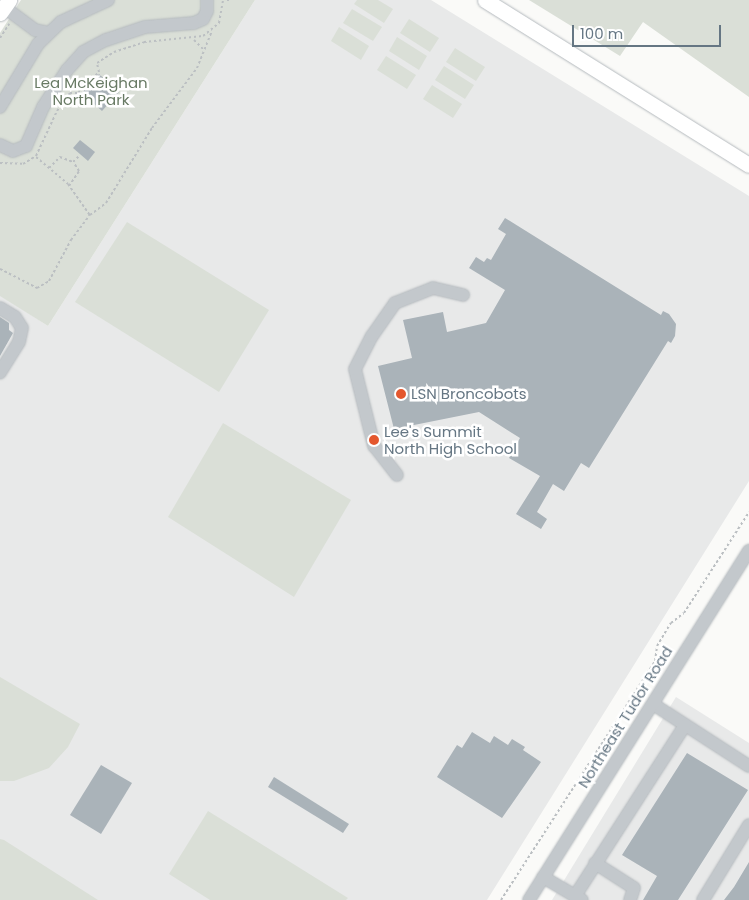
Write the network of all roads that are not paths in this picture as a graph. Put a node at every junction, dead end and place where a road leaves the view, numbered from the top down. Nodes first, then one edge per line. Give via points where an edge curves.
1 (108, 0) edge
2 (207, 0) edge
3 (485, 0) edge
4 (5, 9) edge
5 (35, 30) junction
6 (50, 33) junction
7 (38, 44) junction
8 (0, 107) edge
9 (0, 145) edge
10 (749, 165) edge
11 (463, 295) dead end
12 (0, 308) edge
13 (0, 372) edge
14 (397, 476) dead end
15 (749, 551) edge
16 (653, 704) junction
17 (685, 725) junction
18 (749, 766) edge
19 (749, 824) edge
20 (595, 864) junction
21 (543, 877) junction
22 (578, 898) edge
23 (529, 900) edge
24 (630, 900) edge
25 (703, 900) edge

1 - 6 street via 61,22
2 - 9 street via 203,19 194,23 136,30 83,52 66,70 43,107 26,146 13,151
3 - 10 main road
4 - 5 street
5 - 6 street
5 - 7 street
6 - 7 street
7 - 8 street
11 - 14 street via 433,288 395,302 355,369 374,446
12 - 13 street via 15,317 22,328 19,342
15 - 16 street, Northeast Tudor Road
16 - 17 street
16 - 21 street, Northeast Tudor Road
17 - 18 street
17 - 20 street
19 - 25 street
20 - 22 street
20 - 24 street via 634,888
21 - 22 street
21 - 23 street, Northeast Tudor Road

